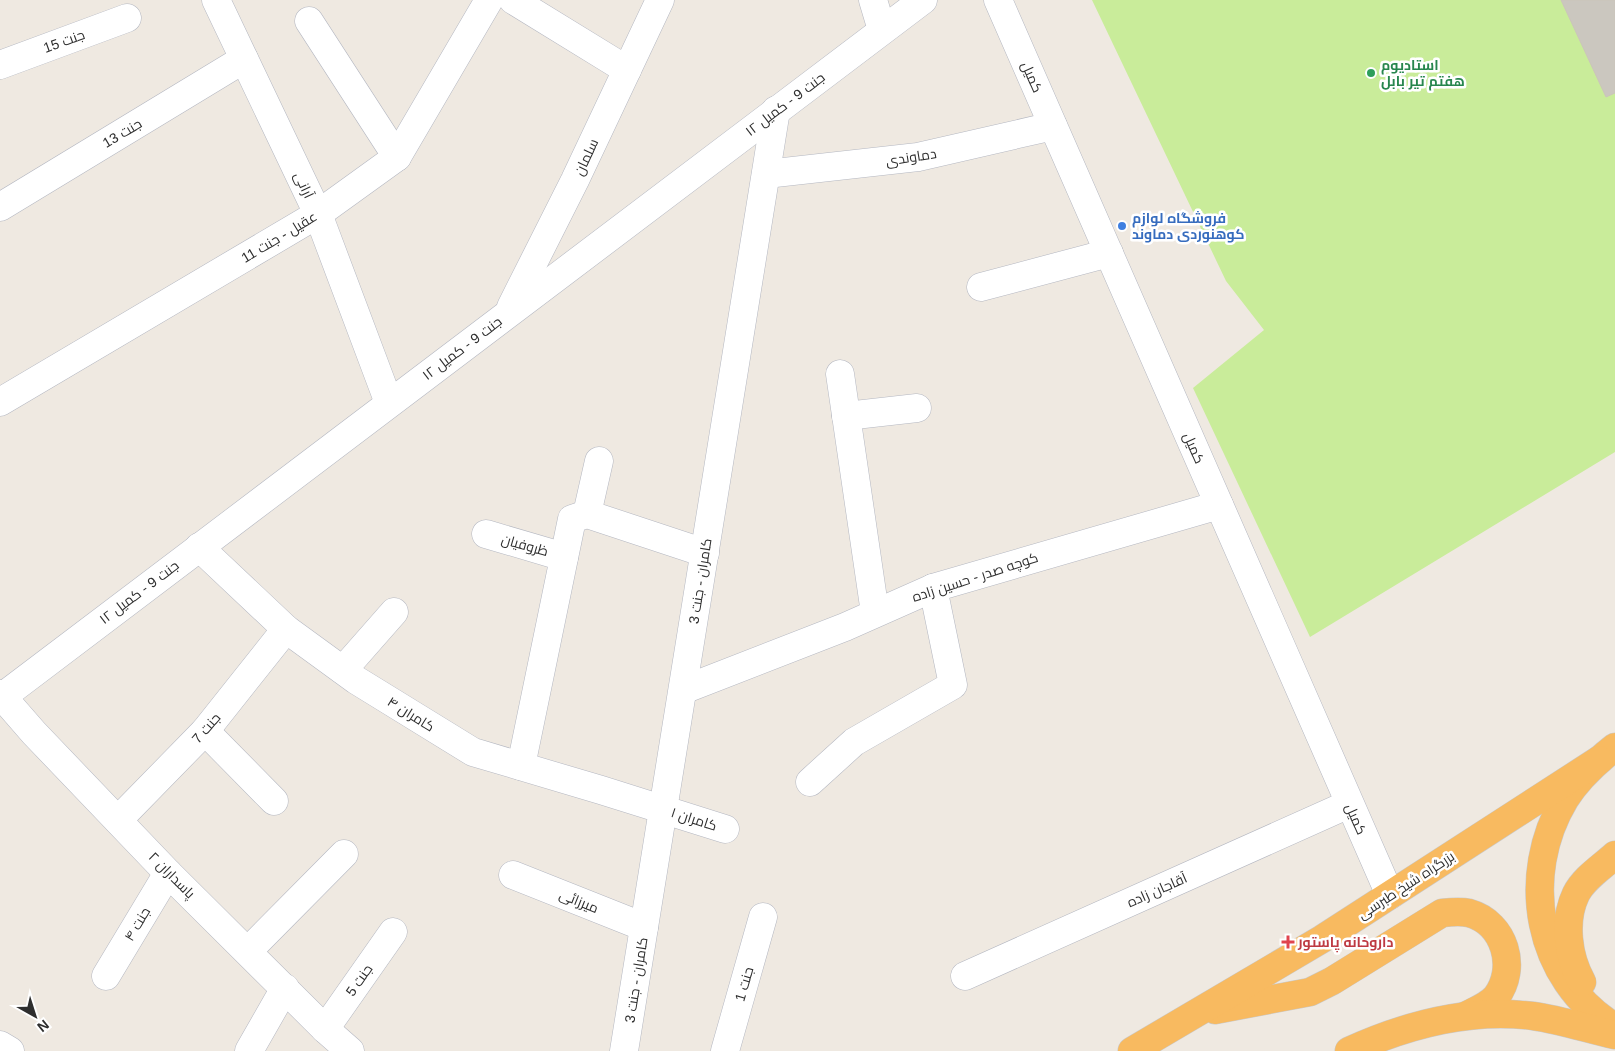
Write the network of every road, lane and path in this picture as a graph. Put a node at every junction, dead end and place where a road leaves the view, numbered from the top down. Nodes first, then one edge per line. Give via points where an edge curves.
1 (216, 0) edge
2 (489, 0) edge
3 (513, 0) edge
4 (660, 0) edge
5 (873, 0) edge
6 (923, 0) edge
7 (998, 0) edge
8 (127, 18) dead end
9 (309, 21) dead end
10 (882, 30) junction
11 (244, 59) junction
12 (0, 65) edge
13 (627, 70) junction
14 (776, 110) junction
15 (1053, 126) junction
16 (397, 157) junction
17 (766, 174) junction
18 (0, 207) edge
19 (318, 214) junction
20 (1109, 253) junction
21 (980, 287) dead end
22 (508, 312) junction
23 (840, 374) dead end
24 (0, 402) edge
25 (389, 403) junction
26 (917, 408) dead end
27 (846, 416) junction
28 (599, 461) dead end
29 (1219, 505) junction
30 (587, 514) junction
31 (486, 534) dead end
32 (199, 547) junction
33 (705, 553) junction
34 (564, 557) junction
35 (932, 588) junction
36 (394, 612) dead end
37 (875, 613) junction
38 (286, 629) junction
39 (343, 670) junction
40 (682, 690) junction
41 (1, 695) edge
42 (205, 731) junction
43 (1607, 754) edge
44 (521, 766) junction
45 (810, 782) dead end
46 (274, 801) dead end
47 (1349, 804) junction
48 (664, 810) junction
49 (118, 820) junction
50 (724, 829) dead end
51 (344, 854) dead end
52 (1615, 855) edge
53 (168, 873) junction
54 (513, 875) dead end
55 (1390, 895) junction
56 (763, 917) dead end
57 (644, 927) junction
58 (394, 932) dead end
59 (248, 952) junction
60 (106, 976) dead end
61 (965, 976) dead end
62 (285, 988) junction
63 (1194, 1014) junction
64 (1467, 1015) junction
65 (1615, 1027) edge
66 (325, 1029) junction
67 (1615, 1035) edge
68 (0, 1045) edge
69 (10, 1051) edge
70 (249, 1051) edge
71 (350, 1051) edge
72 (624, 1051) edge
73 (725, 1051) edge
74 (1132, 1051) edge
75 (1349, 1051) edge

1 - 11 street, آرانی
2 - 16 street, عقیل - جنت 11
3 - 13 street
4 - 13 street, سلمان
5 - 10 street
6 - 10 street, جنت 9 - کمیل ۱۲
7 - 15 street, کمیل
8 - 12 street, جنت 15
9 - 16 street
10 - 14 street, جنت 9 - کمیل ۱۲
11 - 18 street, جنت 13
11 - 19 street, آرانی
13 - 22 street, سلمان
14 - 17 street, کامران - جنت 3
14 - 22 street, جنت 9 - کمیل ۱۲
15 - 17 street, دماوندی via 918,157
15 - 20 street, کمیل
16 - 19 street, عقیل - جنت 11
17 - 33 street, کامران - جنت 3
19 - 24 street, عقیل - جنت 11
19 - 25 street, آرانی
20 - 21 street
20 - 29 street, کمیل
22 - 25 street, جنت 9 - کمیل ۱۲
23 - 27 street
25 - 32 street, جنت 9 - کمیل ۱۲
26 - 27 street
27 - 37 street
28 - 30 street
29 - 35 street, کوچه صدر - حسین زاده
29 - 47 street, کمیل
30 - 33 street
30 - 34 street via 572,519
31 - 34 street, ظروفیان
32 - 38 street, کامران ۴
32 - 41 street, جنت 9 - کمیل ۱۲
33 - 40 street, کامران - جنت 3
34 - 44 street
35 - 37 street, کوچه صدر - حسین زاده
35 - 45 street via 954,685 854,742
36 - 39 street
37 - 40 street, کوچه صدر - حسین زاده
38 - 39 street, کامران ۴
38 - 42 street, جنت 7
39 - 44 street, کامران ۴ via 473,752
40 - 48 street, کامران - جنت 3
41 - 49 street, پاسداران ۲
42 - 46 street
42 - 49 street, جنت 7
43 - 55 highway, بزرگراه شیخ طبرسی
43 - 65 highway via 1586,771 1550,828 1541,860 1539,894 1544,927 1554,959 1583,1001
44 - 48 street, کامران ۴
47 - 55 street, کمیل
47 - 61 street, آقاجان زاده
48 - 50 street, کامران ۱
48 - 57 street, کامران - جنت 3
49 - 53 street, پاسداران ۲
51 - 59 street
52 - 65 highway via 1593,873 1576,894 1568,926 1580,979
53 - 59 street, پاسداران ۲
53 - 60 street, جنت ۴
54 - 57 street, میرزائی
55 - 63 highway, بزرگراه شیخ طبرسی
56 - 73 street, جنت 1
57 - 72 street, کامران - جنت 3
58 - 66 street, جنت 5
59 - 62 street, پاسداران ۲
62 - 66 street, پاسداران ۲
62 - 70 street
63 - 64 highway via 1310,992 1442,913 1456,912 1469,913 1492,926 1506,952 1504,984 1495,998
63 - 74 highway, بزرگراه شیخ طبرسی
64 - 67 highway via 1534,1016
64 - 75 highway via 1391,1033
66 - 71 street, پاسداران ۲
68 - 69 street

